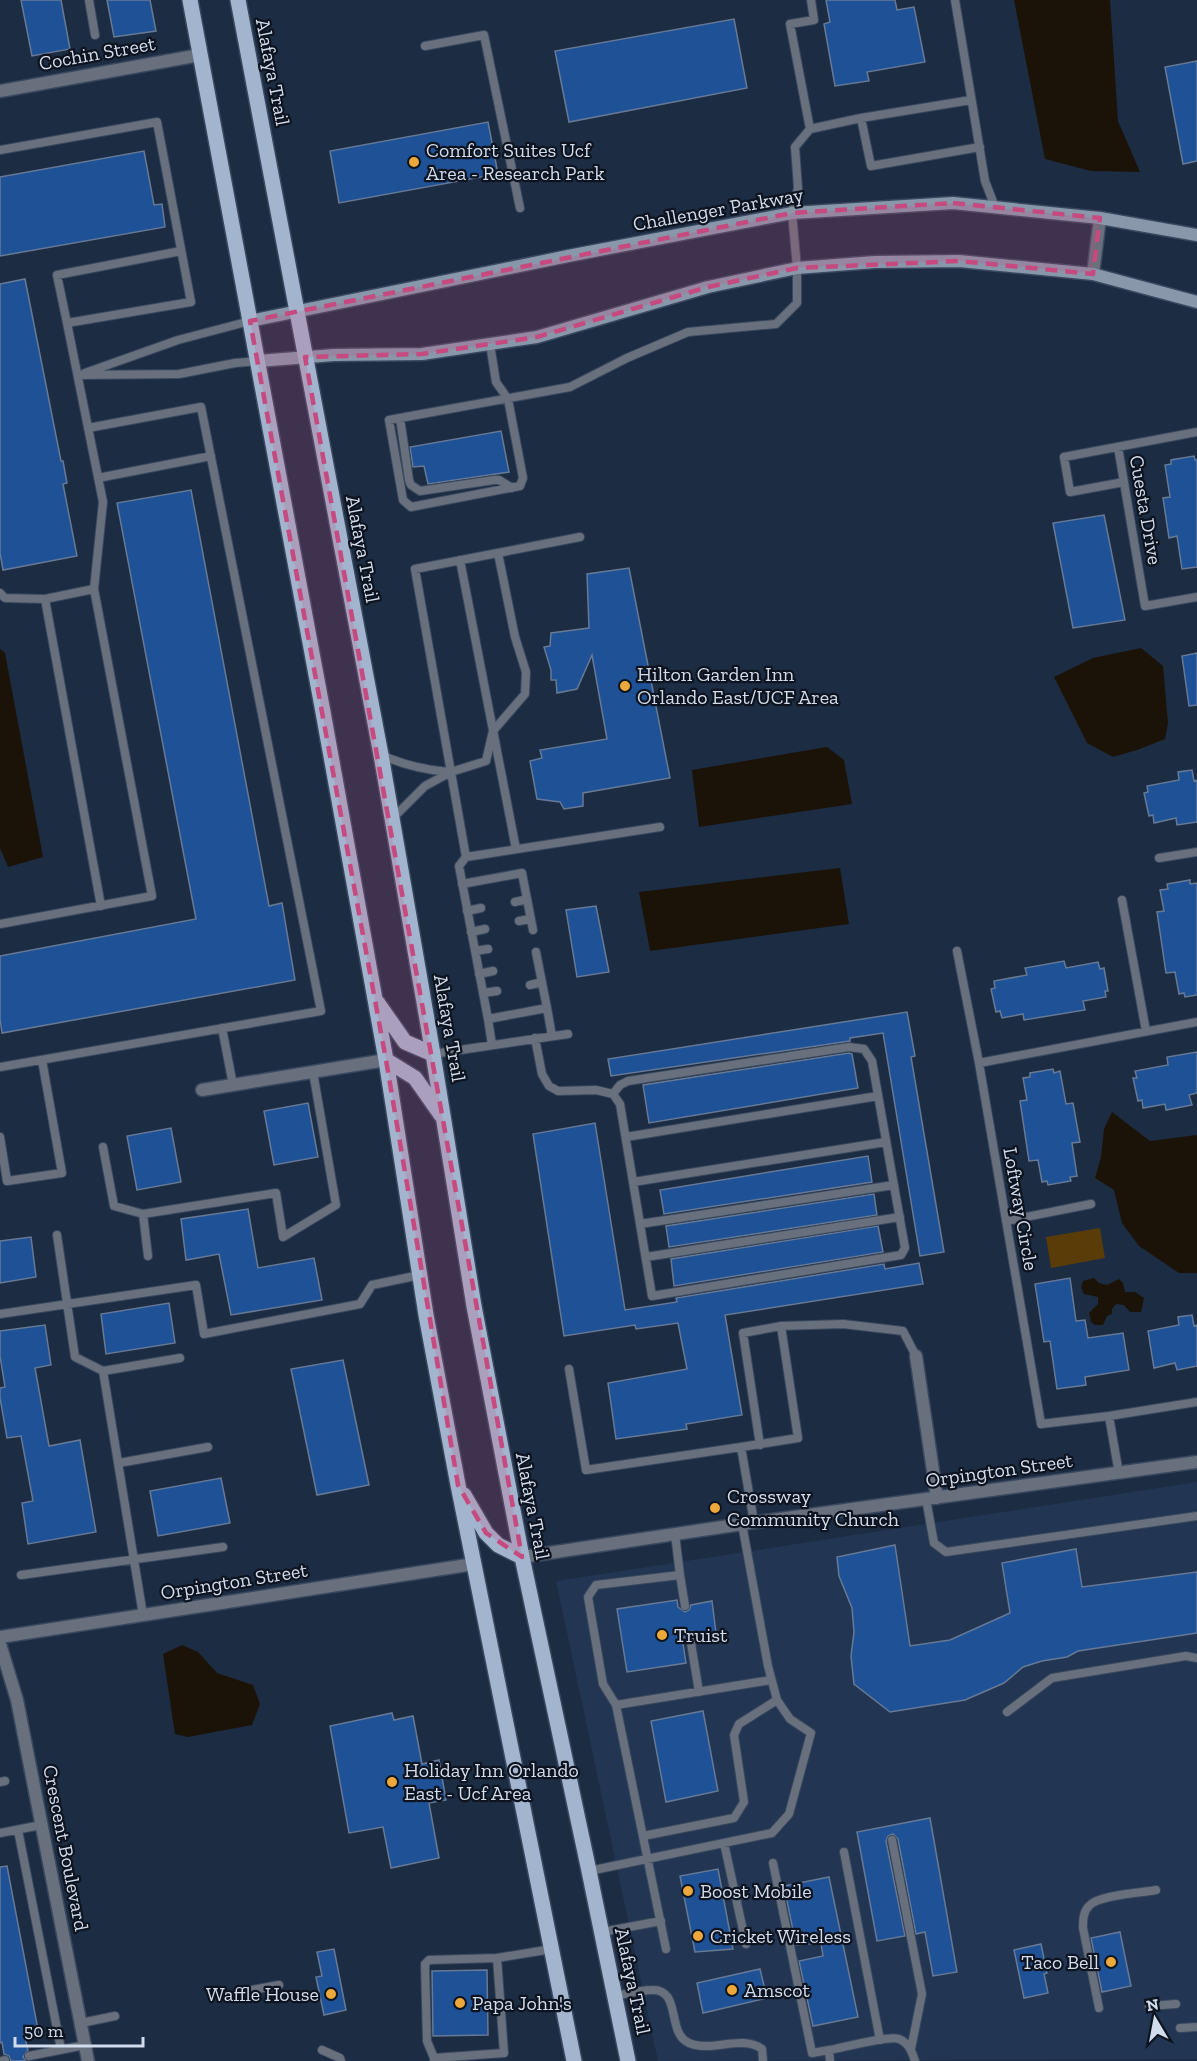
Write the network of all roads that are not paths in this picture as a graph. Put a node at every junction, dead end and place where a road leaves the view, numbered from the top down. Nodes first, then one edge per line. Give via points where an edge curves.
1 (89, 0) edge
2 (190, 0) edge
3 (238, 0) edge
4 (811, 0) edge
5 (955, 0) edge
6 (95, 35) dead end
7 (425, 46) dead end
8 (200, 55) junction
9 (0, 91) edge
10 (971, 100) junction
11 (861, 118) junction
12 (810, 129) junction
13 (980, 147) junction
14 (0, 150) edge
15 (995, 207) junction
16 (520, 208) dead end
17 (792, 213) junction
18 (1100, 218) junction
19 (1197, 235) edge
20 (181, 251) junction
21 (797, 268) junction
22 (1093, 274) junction
23 (1197, 302) edge
24 (297, 312) junction
25 (250, 321) junction
26 (67, 323) junction
27 (490, 344) junction
28 (305, 357) junction
29 (258, 361) junction
30 (78, 375) junction
31 (508, 399) junction
32 (399, 418) junction
33 (88, 428) junction
34 (1197, 432) edge
35 (1118, 447) junction
36 (211, 456) junction
37 (98, 478) junction
38 (1124, 482) junction
39 (512, 488) junction
40 (580, 537) dead end
41 (498, 553) junction
42 (460, 560) junction
43 (94, 589) junction
44 (0, 593) edge
45 (1197, 597) edge
46 (45, 599) junction
47 (493, 731) junction
48 (381, 755) junction
49 (451, 772) junction
50 (392, 819) junction
51 (660, 827) dead end
52 (516, 849) junction
53 (1197, 852) edge
54 (466, 857) junction
55 (1159, 858) dead end
56 (462, 884) junction
57 (527, 899) junction
58 (1122, 900) dead end
59 (515, 902) dead end
60 (101, 906) junction
61 (481, 908) dead end
62 (467, 911) junction
63 (530, 919) junction
64 (519, 921) dead end
65 (0, 924) edge
66 (485, 929) dead end
67 (532, 930) dead end
68 (471, 932) junction
69 (488, 949) dead end
70 (475, 951) junction
71 (957, 951) dead end
72 (536, 952) dead end
73 (538, 963) junction
74 (527, 965) dead end
75 (493, 971) dead end
76 (479, 974) junction
77 (542, 982) junction
78 (530, 985) dead end
79 (497, 991) dead end
80 (483, 993) junction
81 (374, 997) junction
82 (547, 1008) junction
83 (488, 1018) junction
84 (1197, 1022) edge
85 (222, 1028) junction
86 (1146, 1031) junction
87 (568, 1034) dead end
88 (552, 1036) junction
89 (535, 1038) junction
90 (492, 1045) junction
91 (433, 1054) junction
92 (42, 1060) junction
93 (386, 1060) junction
94 (979, 1063) junction
95 (0, 1067) edge
96 (313, 1072) junction
97 (233, 1085) junction
98 (202, 1089) dead end
99 (613, 1094) junction
100 (878, 1096) junction
101 (444, 1120) junction
102 (0, 1137) edge
103 (626, 1137) junction
104 (886, 1142) junction
105 (103, 1147) dead end
106 (633, 1182) junction
107 (894, 1185) junction
108 (1091, 1204) dead end
109 (143, 1214) junction
110 (900, 1217) junction
111 (1006, 1221) junction
112 (640, 1224) junction
113 (57, 1235) dead end
114 (148, 1256) dead end
115 (646, 1257) junction
116 (420, 1275) junction
117 (67, 1304) junction
118 (0, 1314) edge
119 (781, 1326) junction
120 (916, 1356) joint
121 (180, 1358) dead end
122 (569, 1369) dead end
123 (104, 1371) junction
124 (1197, 1402) edge
125 (1109, 1416) junction
126 (760, 1445) junction
127 (208, 1447) dead end
128 (741, 1447) junction
129 (1197, 1462) edge
130 (118, 1463) junction
131 (1119, 1474) junction
132 (458, 1485) junction
133 (931, 1499) junction
134 (1197, 1516) edge
135 (748, 1523) junction
136 (675, 1534) junction
137 (223, 1547) dead end
138 (522, 1557) junction
139 (134, 1560) junction
140 (474, 1564) junction
141 (21, 1575) dead end
142 (680, 1575) junction
143 (685, 1606) dead end
144 (143, 1615) junction
145 (0, 1637) edge
146 (690, 1637) dead end
147 (0, 1644) edge
148 (1197, 1658) edge
149 (771, 1680) junction
150 (699, 1692) junction
151 (777, 1700) junction
152 (616, 1705) junction
153 (1007, 1712) dead end
154 (41, 1825) junction
155 (18, 1830) junction
156 (0, 1833) edge
157 (643, 1836) junction
158 (892, 1840) dead end
159 (724, 1843) junction
160 (844, 1852) dead end
161 (648, 1858) junction
162 (773, 1863) dead end
163 (589, 1871) junction
164 (1156, 1890) dead end
165 (661, 1922) junction
166 (602, 1932) junction
167 (746, 1944) dead end
168 (552, 1949) junction
169 (666, 1949) dead end
170 (497, 1958) junction
171 (279, 1985) dead end
172 (252, 1990) dead end
173 (615, 1996) junction
174 (1176, 2004) dead end
175 (1149, 2006) dead end
176 (1099, 2008) dead end
177 (115, 2016) dead end
178 (81, 2023) junction
179 (1197, 2027) edge
180 (1180, 2028) dead end
181 (880, 2040) junction
182 (84, 2045) junction
183 (61, 2049) junction
184 (911, 2049) junction
185 (322, 2050) dead end
186 (829, 2050) junction
187 (29, 2056) dead end
188 (434, 2059) edge
189 (88, 2061) edge
190 (341, 2061) edge
191 (574, 2061) edge
192 (628, 2061) edge
193 (763, 2061) edge
194 (830, 2061) edge
195 (915, 2061) edge

1 - 6 lane
2 - 8 main road
3 - 24 main road, Alafaya Trail
4 - 12 lane via 814,20 790,24
5 - 10 lane
7 - 16 lane via 484,35
8 - 9 street, Cochin Street
8 - 25 main road
10 - 11 lane
10 - 13 lane
11 - 12 lane
11 - 13 lane via 870,166
12 - 17 lane via 795,147 798,188
13 - 15 lane via 985,181
14 - 20 lane via 157,122
15 - 17 main road, Challenger Parkway via 953,203
15 - 18 main road, Challenger Parkway
17 - 21 lane
17 - 24 main road, Challenger Parkway
18 - 19 main road, Challenger Parkway
18 - 22 street
20 - 26 lane via 57,275
20 - 26 lane via 191,302
21 - 22 main road via 959,261
21 - 27 main road via 708,287 537,337
21 - 31 lane via 797,303 776,324 688,332 570,387
22 - 23 main road
24 - 25 main road, Challenger Parkway
24 - 28 main road, Alafaya Trail
25 - 29 main road
25 - 30 lane via 178,340
26 - 30 lane
27 - 28 main road via 422,354
27 - 31 lane via 496,382
28 - 29 main road
28 - 48 main road, Alafaya Trail
29 - 30 lane via 179,374
29 - 81 main road
30 - 33 lane
31 - 32 lane
31 - 39 lane via 524,478 520,486
32 - 39 lane via 409,480 420,491 494,480
32 - 39 lane via 389,420 403,500 411,507
33 - 36 lane via 201,406
33 - 37 lane
34 - 35 lane, Cuesta Drive
35 - 38 lane, Cuesta Drive
35 - 38 lane via 1064,457 1070,492
36 - 37 lane
36 - 85 lane via 321,1011
37 - 43 lane via 103,502
38 - 45 lane, Cuesta Drive via 1145,606
40 - 41 lane
41 - 42 lane
41 - 47 lane via 514,637 526,672 525,694
42 - 47 lane
42 - 49 lane via 415,569
43 - 46 lane
43 - 60 lane via 152,896
44 - 46 lane via 5,598
46 - 60 lane
47 - 49 lane via 486,761
47 - 52 lane
48 - 49 lane via 422,770
48 - 50 main road, Alafaya Trail
49 - 50 lane via 425,786
49 - 54 lane
50 - 91 main road, Alafaya Trail
51 - 52 lane
52 - 54 lane
53 - 55 lane
54 - 56 lane via 459,866
56 - 57 lane via 522,873
56 - 62 lane
57 - 59 lane
57 - 63 lane
58 - 86 lane
60 - 65 lane
61 - 62 lane
62 - 68 lane
63 - 64 lane
63 - 67 lane
66 - 68 lane
68 - 70 lane
69 - 70 lane
70 - 76 lane
71 - 94 lane, Loftway Circle
72 - 73 lane
73 - 74 lane
73 - 77 lane
75 - 76 lane
76 - 80 lane
77 - 78 lane
77 - 82 lane
79 - 80 lane
80 - 83 lane
81 - 91 main road via 405,1042
81 - 93 main road
82 - 83 lane
82 - 88 lane
83 - 90 lane
84 - 86 lane
85 - 92 lane
85 - 97 lane
86 - 94 lane
87 - 88 lane
88 - 89 lane
89 - 90 lane
89 - 99 lane via 542,1074 549,1086 558,1091 596,1090
90 - 91 lane
91 - 101 main road, Alafaya Trail
92 - 95 lane
92 - 102 lane via 62,1173 7,1181
93 - 96 street
93 - 101 main road via 415,1078
93 - 116 main road
94 - 111 lane, Loftway Circle
96 - 97 street
96 - 109 lane via 336,1205 284,1237 276,1193
97 - 98 street
99 - 100 lane via 627,1081 849,1047 864,1049 872,1061
99 - 103 lane via 620,1104
100 - 103 lane
100 - 104 lane
101 - 138 main road, Alafaya Trail via 474,1306
103 - 106 lane
104 - 106 lane
104 - 107 lane
105 - 109 lane via 114,1206
106 - 112 lane
107 - 110 lane
107 - 112 lane
108 - 111 lane
109 - 114 lane
110 - 115 lane
110 - 115 lane via 905,1248 901,1256 652,1296
111 - 125 lane, Loftway Circle via 1041,1424
112 - 115 lane
113 - 117 lane
116 - 117 lane via 372,1285 360,1304 204,1334 196,1285
116 - 132 main road
117 - 118 lane
117 - 123 lane via 75,1357
119 - 120 lane via 843,1324 903,1331
119 - 126 lane via 743,1333
119 - 126 lane via 798,1438
120 - 133 street
121 - 123 lane
122 - 128 lane via 586,1470
123 - 130 lane
124 - 125 lane, Loftway Circle
125 - 131 lane
126 - 128 lane
127 - 130 lane
128 - 135 lane
129 - 131 street, Orpington Street
130 - 139 lane
131 - 133 street, Orpington Street
132 - 138 main road via 486,1533 498,1545
132 - 140 main road
133 - 134 lane via 934,1544 946,1552
133 - 135 street, Orpington Street
135 - 136 street, Orpington Street
135 - 149 lane
136 - 138 street, Orpington Street
136 - 142 lane
137 - 139 lane
138 - 163 main road, Alafaya Trail
139 - 141 lane
139 - 144 lane
140 - 144 street, Orpington Street
140 - 168 main road
142 - 143 lane
142 - 152 lane via 596,1586 588,1597 603,1684
144 - 145 street, Orpington Street
146 - 150 lane
147 - 154 street, Crescent Boulevard via 17,1700
148 - 153 lane via 1186,1656 1053,1678
149 - 150 lane
149 - 151 lane
150 - 152 lane
151 - 157 lane via 739,1724 734,1735 744,1802 734,1818
151 - 159 lane via 790,1719 811,1733 789,1814 772,1833
152 - 157 lane
154 - 155 lane
154 - 178 street, Crescent Boulevard
155 - 156 lane
155 - 183 lane
157 - 161 lane
158 - 184 lane via 922,1994
159 - 161 lane
159 - 167 lane
160 - 181 lane
161 - 163 lane
161 - 165 lane
162 - 186 lane via 812,2053
163 - 166 main road, Alafaya Trail
164 - 176 lane via 1101,1899 1090,1905 1084,1915 1083,1928
165 - 166 lane
165 - 169 lane
166 - 173 main road, Alafaya Trail
168 - 170 lane
168 - 191 main road
170 - 188 lane via 504,2053
170 - 188 lane via 429,1960 425,1964 427,2042
171 - 172 lane
173 - 192 main road, Alafaya Trail
173 - 193 lane via 660,1990 670,2001 678,2032 686,2042 751,2042 762,2049
174 - 175 lane
177 - 178 lane
178 - 182 street, Crescent Boulevard
179 - 180 lane
181 - 184 lane via 899,2039
181 - 186 lane
182 - 183 lane
182 - 189 street, Crescent Boulevard
183 - 187 lane
184 - 195 lane
185 - 190 lane
186 - 194 lane

